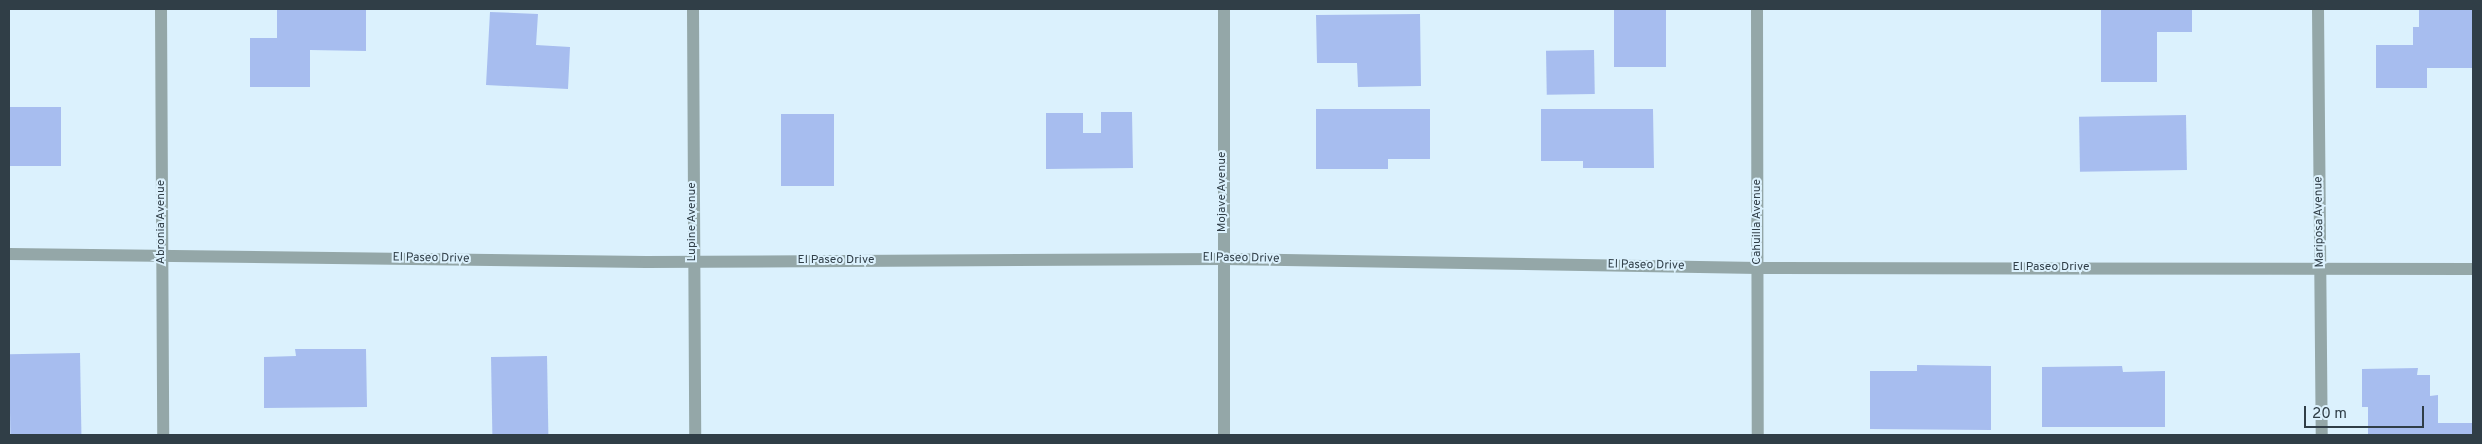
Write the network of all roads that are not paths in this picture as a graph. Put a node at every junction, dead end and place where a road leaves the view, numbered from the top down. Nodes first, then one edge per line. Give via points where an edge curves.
1 (161, 9) edge
2 (693, 9) edge
3 (1224, 9) edge
4 (1757, 9) edge
5 (2318, 9) edge
6 (9, 254) edge
7 (162, 256) junction
8 (1223, 259) junction
9 (694, 262) junction
10 (1758, 268) junction
11 (2321, 269) junction
12 (2473, 269) edge
13 (163, 435) edge
14 (695, 435) edge
15 (1224, 435) edge
16 (1758, 435) edge
17 (2322, 435) edge

1 - 7 street, Abronia Avenue
2 - 9 street, Lupine Avenue
3 - 8 street, Mojave Avenue
4 - 10 street, Cahuilla Avenue
5 - 11 street, Mariposa Avenue
6 - 7 street, El Paseo Drive
7 - 9 street, El Paseo Drive
7 - 13 street, Abronia Avenue
8 - 9 street, El Paseo Drive
8 - 10 street, El Paseo Drive
8 - 15 street, Mojave Avenue
9 - 14 street, Lupine Avenue
10 - 11 street, El Paseo Drive
10 - 16 street, Cahuilla Avenue
11 - 12 street, El Paseo Drive
11 - 17 street, Mariposa Avenue

